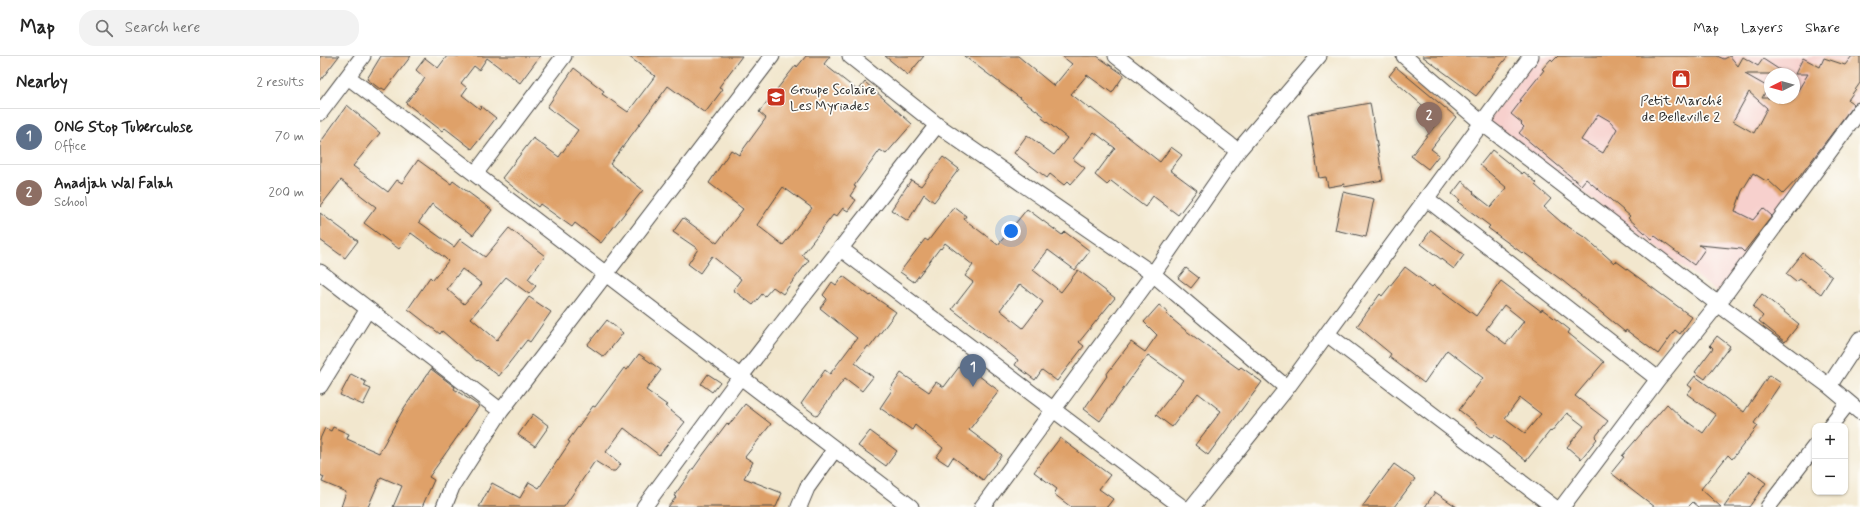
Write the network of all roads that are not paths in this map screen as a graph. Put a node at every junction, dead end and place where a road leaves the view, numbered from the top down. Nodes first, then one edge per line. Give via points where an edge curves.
1 (363, 56) edge
2 (564, 56) edge
3 (772, 56) edge
4 (850, 56) edge
5 (1116, 56) edge
6 (1319, 56) edge
7 (1404, 56) edge
8 (1531, 56) edge
9 (348, 77) junction
10 (1860, 110) edge
11 (320, 113) edge
12 (1482, 122) junction
13 (938, 125) junction
14 (1238, 151) junction
15 (475, 174) junction
16 (1427, 199) junction
17 (841, 249) junction
18 (320, 272) edge
19 (605, 274) junction
20 (1153, 274) junction
21 (1718, 304) junction
22 (368, 310) junction
23 (1327, 334) junction
24 (1860, 339) edge
25 (741, 376) junction
26 (1658, 379) junction
27 (320, 386) edge
28 (1829, 386) junction
29 (1287, 388) junction
30 (1848, 403) junction
31 (501, 411) junction
32 (1054, 411) junction
33 (1860, 412) edge
34 (1832, 423) edge
35 (835, 449) junction
36 (1812, 450) edge
37 (444, 507) edge
38 (644, 507) edge
39 (799, 507) edge
40 (911, 507) edge
41 (982, 507) edge
42 (1182, 507) edge
43 (1192, 507) edge
44 (1554, 507) edge
45 (1562, 507) edge
46 (1768, 507) edge

1 - 9 street
2 - 15 street
3 - 19 street
4 - 13 street
5 - 14 street
6 - 14 street
7 - 12 street
8 - 12 street
9 - 11 street
9 - 15 street
10 - 21 street
12 - 16 street
12 - 21 street
13 - 17 street
13 - 20 street
14 - 20 street
15 - 19 street
16 - 23 street
16 - 26 street
17 - 25 street
17 - 32 street
18 - 22 street
19 - 25 street
19 - 31 street
20 - 29 street
20 - 32 street
21 - 26 street
21 - 28 street
22 - 27 street
22 - 31 street
23 - 29 street
23 - 44 street
24 - 28 street
25 - 35 street
25 - 38 street
26 - 45 street
28 - 30 street
29 - 43 street
30 - 33 street
30 - 34 street
31 - 37 street via 452,487
32 - 41 street
32 - 42 street
35 - 39 street via 807,488
35 - 40 street
36 - 46 street

